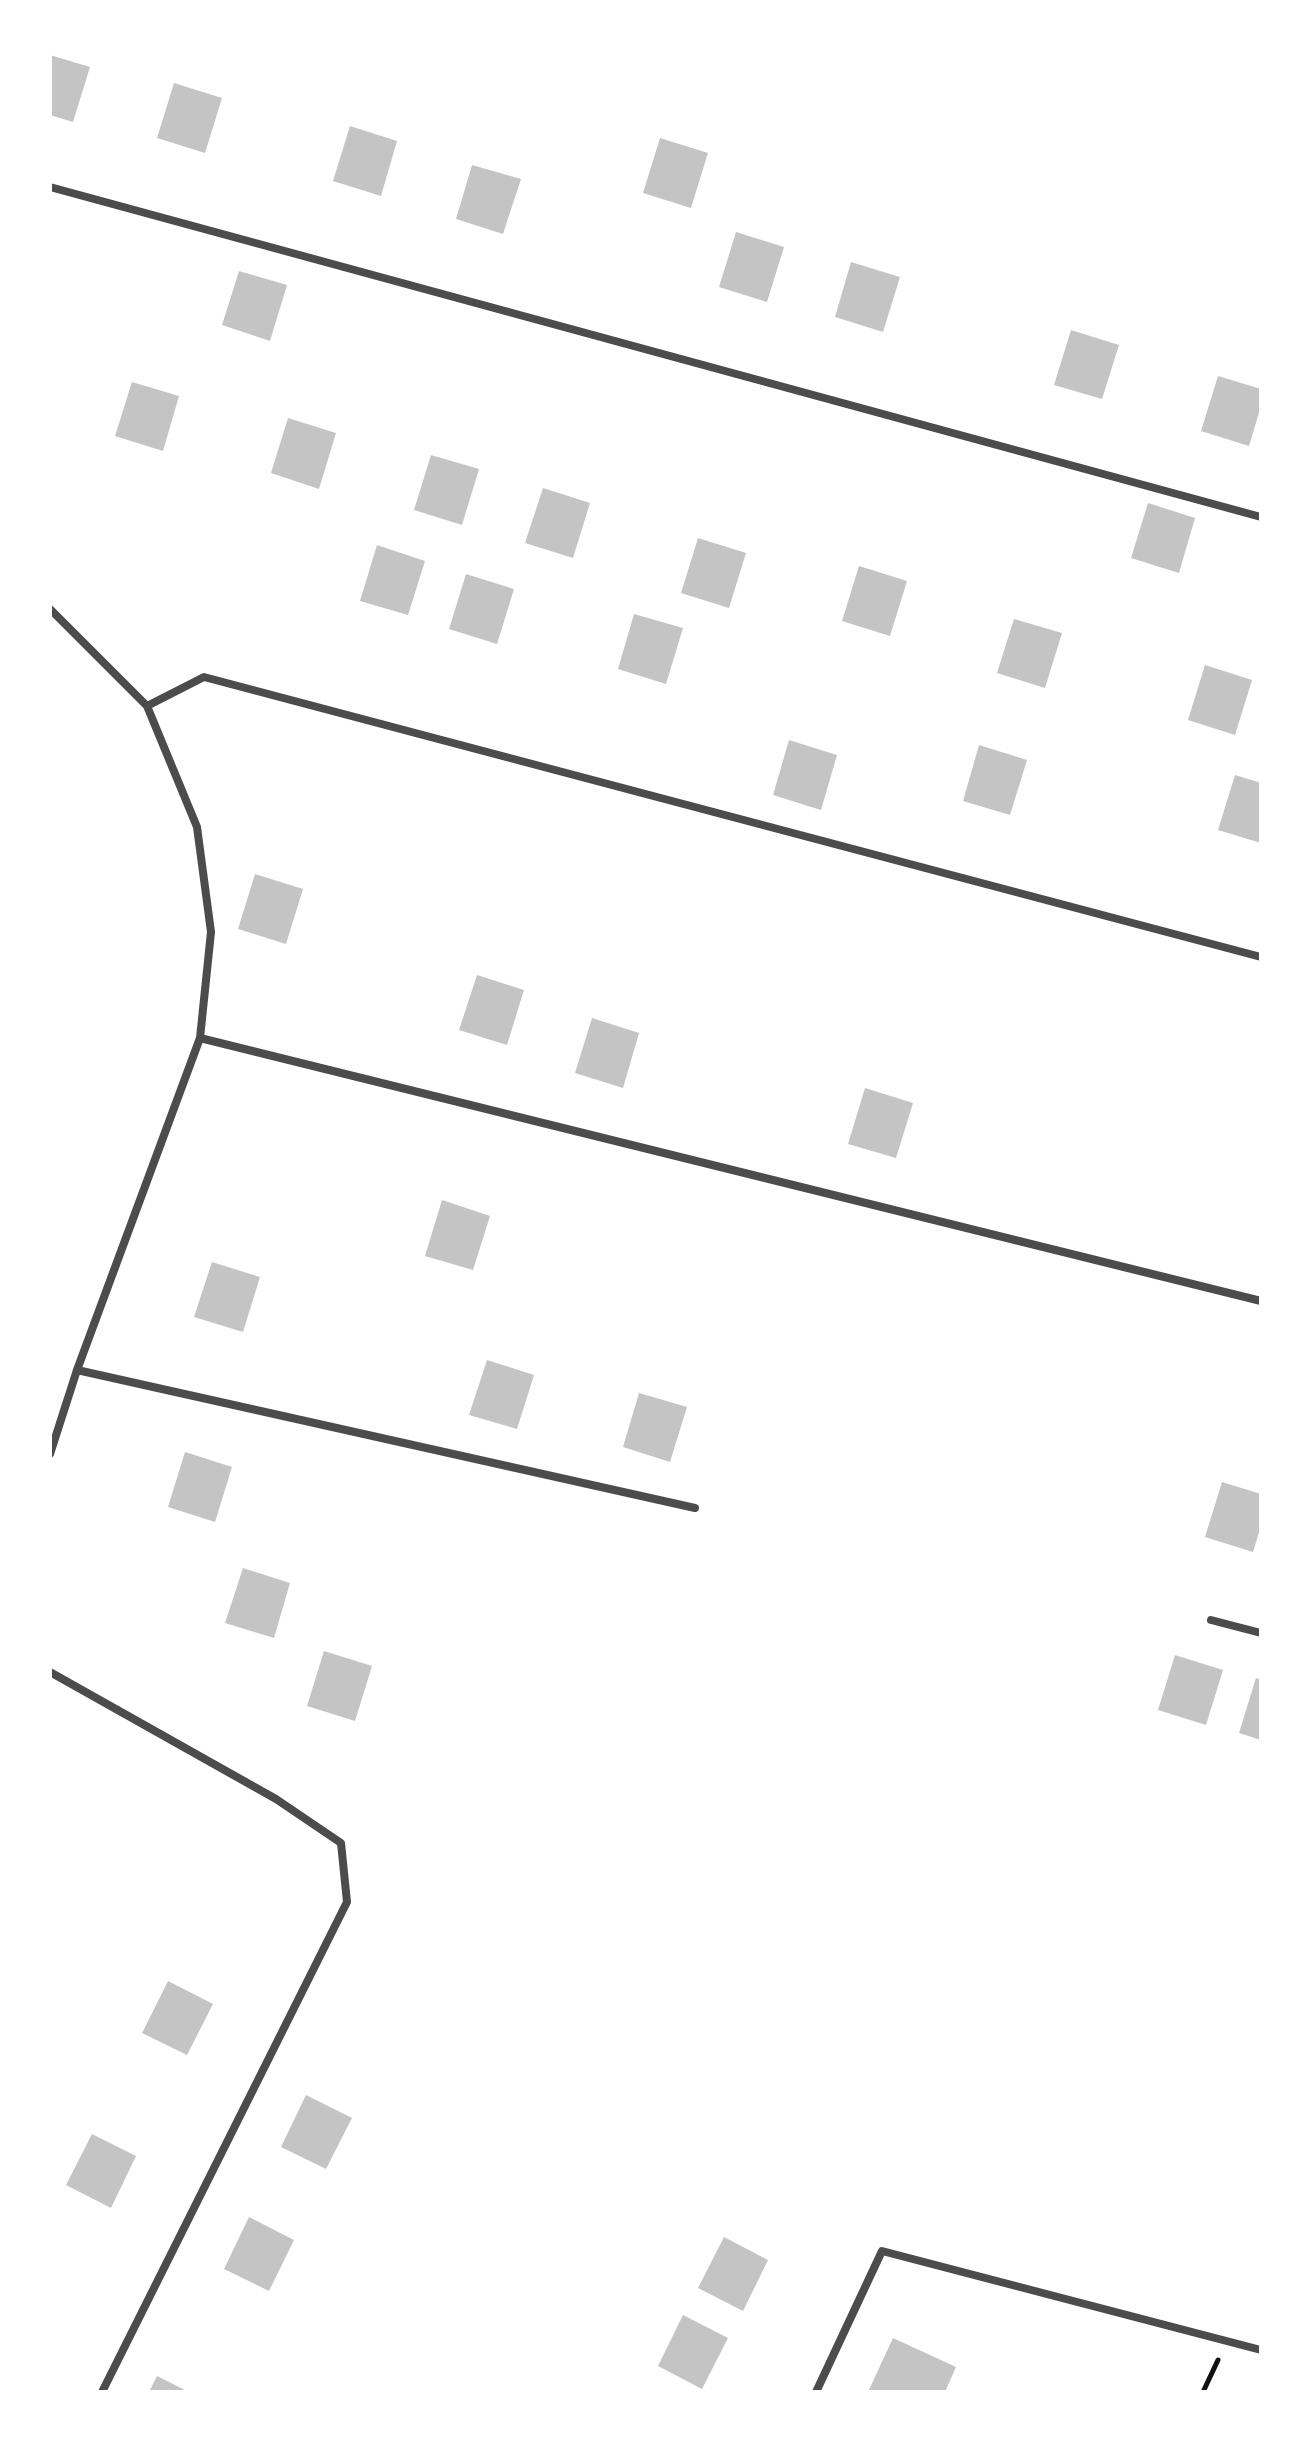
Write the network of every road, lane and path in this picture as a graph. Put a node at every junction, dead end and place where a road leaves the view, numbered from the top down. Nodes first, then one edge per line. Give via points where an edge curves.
1 (50, 187) edge
2 (1261, 517) edge
3 (50, 609) edge
4 (147, 706) junction
5 (1261, 957) edge
6 (200, 1038) junction
7 (1261, 1301) edge
8 (77, 1370) junction
9 (50, 1454) edge
10 (695, 1508) dead end
11 (1211, 1620) dead end
12 (1261, 1633) edge
13 (50, 1672) edge
14 (1227, 2341) junction
15 (1261, 2350) edge
16 (102, 2392) edge
17 (816, 2392) edge
18 (1203, 2392) edge

1 - 2 street
3 - 4 street
4 - 5 street via 204,677
4 - 6 street via 197,827 211,932
6 - 7 street
6 - 8 street
8 - 9 street
8 - 10 street
11 - 12 street
13 - 16 street via 276,1799 341,1843 347,1902
14 - 15 street
14 - 17 street via 882,2251
14 - 18 path

